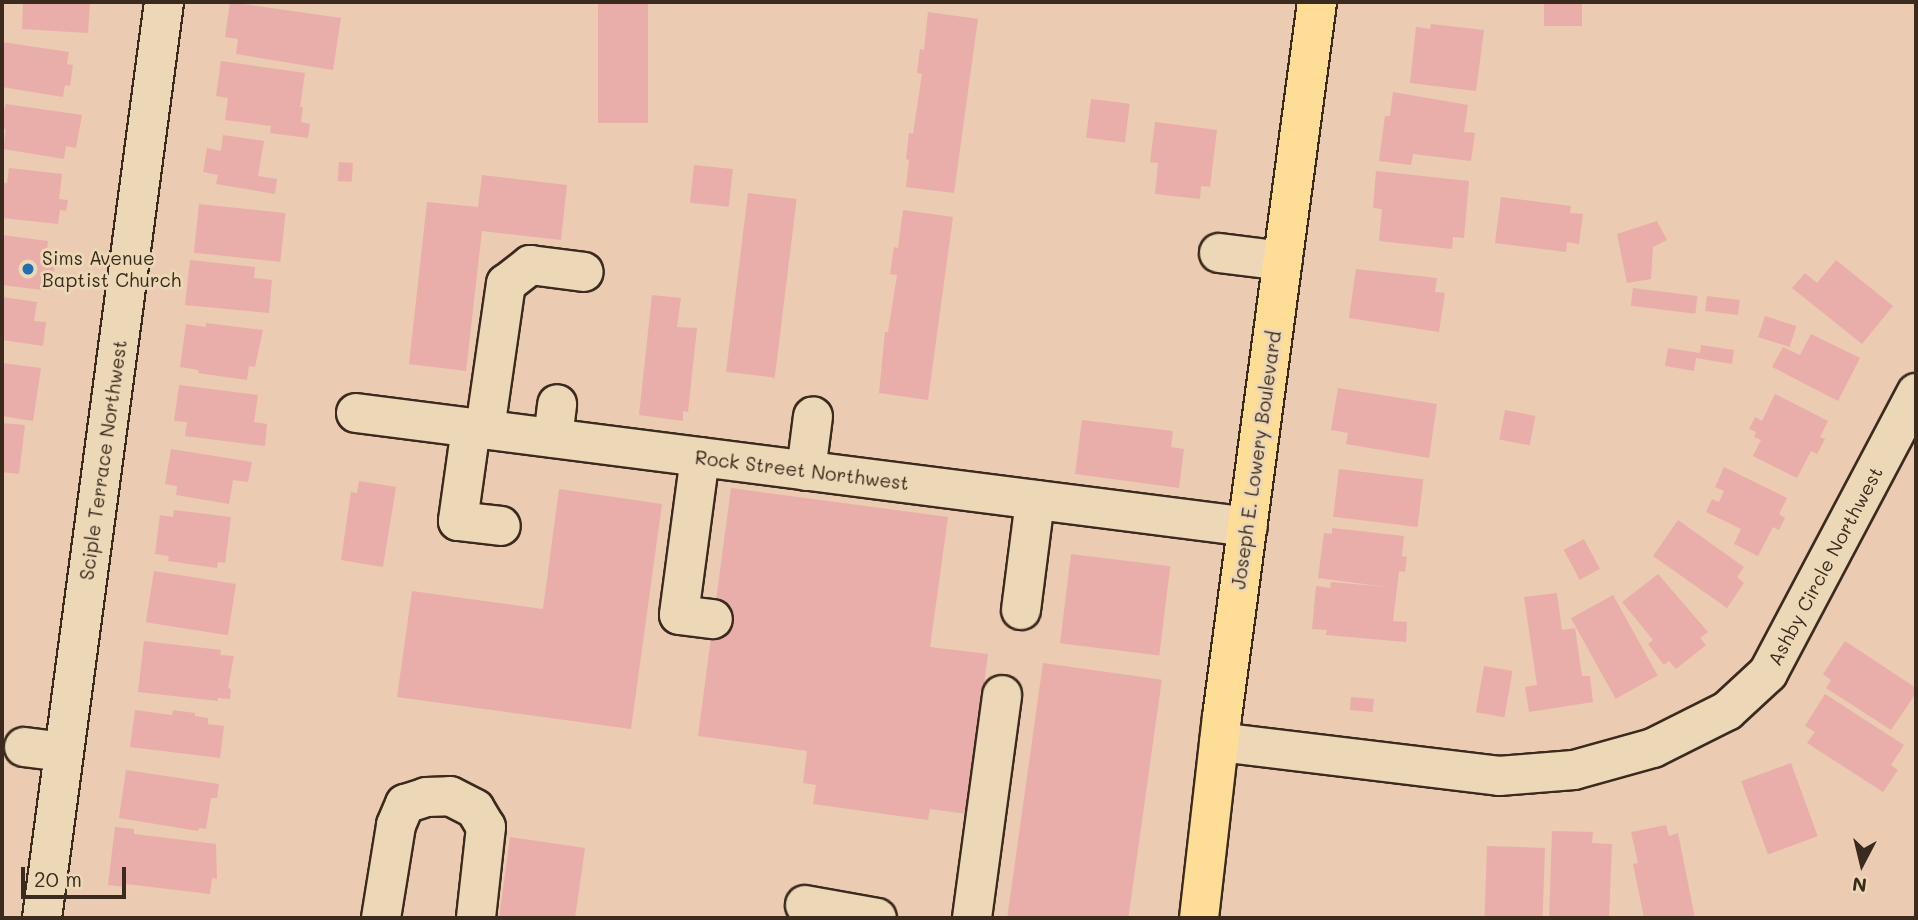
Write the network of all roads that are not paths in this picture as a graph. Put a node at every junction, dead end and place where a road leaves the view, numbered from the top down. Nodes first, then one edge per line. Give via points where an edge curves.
1 (164, 2) edge
2 (1317, 2) edge
3 (1219, 253) dead end
4 (1283, 261) junction
5 (584, 272) dead end
6 (1916, 393) edge
7 (356, 413) dead end
8 (813, 416) dead end
9 (478, 428) junction
10 (1916, 447) edge
11 (700, 457) junction
12 (806, 471) junction
13 (1872, 479) junction
14 (1035, 500) junction
15 (501, 526) dead end
16 (1248, 527) junction
17 (1021, 610) dead end
18 (713, 620) dead end
19 (1002, 695) dead end
20 (1219, 742) junction
21 (23, 747) dead end
22 (64, 752) junction
23 (805, 905) dead end
24 (42, 918) edge
25 (381, 918) edge
26 (476, 918) edge
27 (877, 918) edge
28 (972, 918) edge
29 (1199, 918) edge

1 - 22 street, Sciple Terrace Northwest
2 - 4 main road, Joseph E. Lowery Boulevard
3 - 4 street
4 - 16 main road, Joseph E. Lowery Boulevard
5 - 9 street via 530,265 506,284
6 - 13 street, Ashby Circle Northwest
7 - 9 street, Rock Street Northwest
8 - 12 street
9 - 11 street, Rock Street Northwest via 555,421
9 - 15 street via 458,521
10 - 13 street
11 - 12 street, Rock Street Northwest
11 - 18 street via 679,615
12 - 14 street, Rock Street Northwest
13 - 20 street, Ashby Circle Northwest via 1768,673 1727,710 1653,748 1574,770 1499,776
14 - 16 street, Rock Street Northwest
14 - 17 street
16 - 20 main road, Joseph E. Lowery Boulevard
19 - 28 street
20 - 29 main road, Joseph E. Lowery Boulevard
21 - 22 street
22 - 24 street, Sciple Terrace Northwest
23 - 27 street
25 - 26 street via 396,825 405,804 450,796 475,809 486,827

